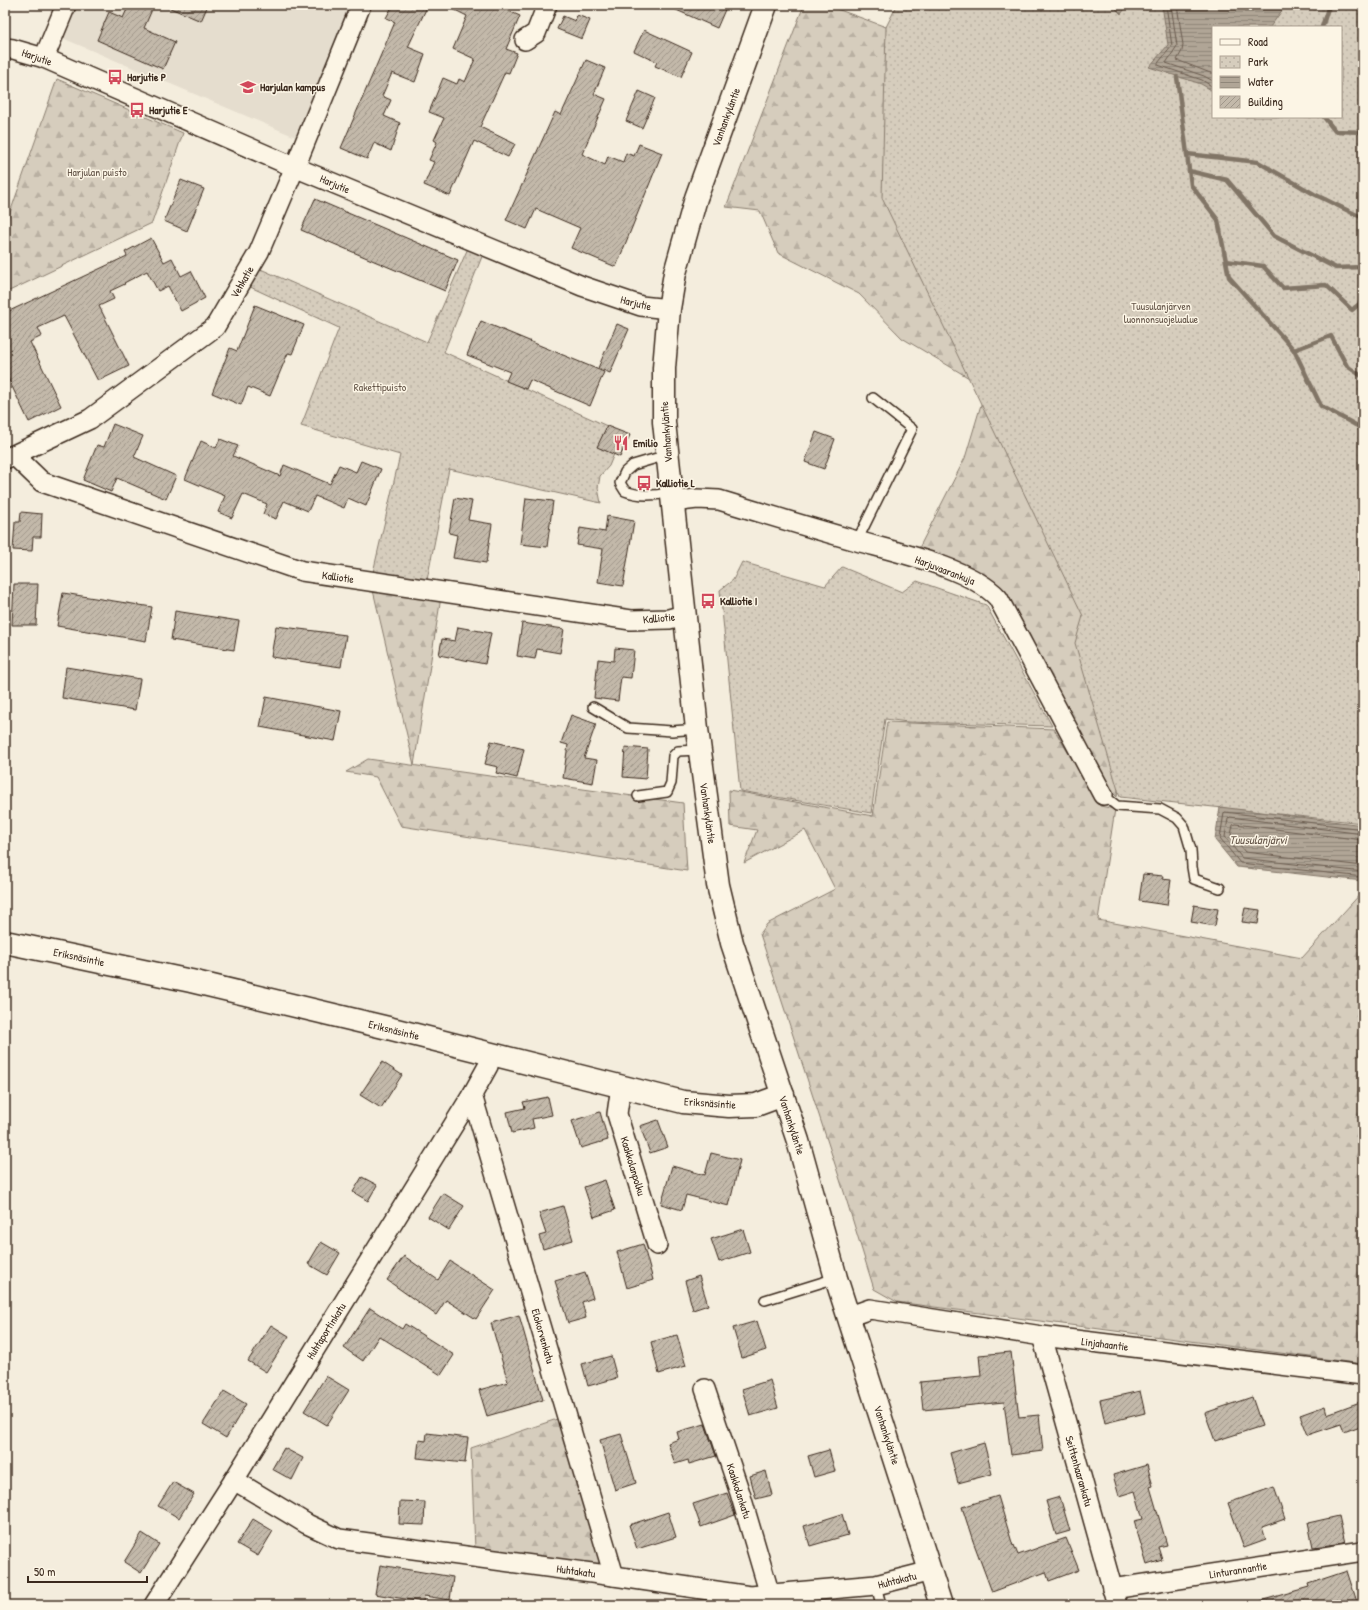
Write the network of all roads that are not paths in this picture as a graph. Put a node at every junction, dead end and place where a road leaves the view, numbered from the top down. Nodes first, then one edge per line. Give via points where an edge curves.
1 (66, 5) edge
2 (361, 5) edge
3 (546, 5) edge
4 (766, 5) edge
5 (525, 40) dead end
6 (5, 48) edge
7 (44, 58) junction
8 (295, 167) junction
9 (669, 310) junction
10 (873, 398) dead end
11 (667, 455) junction
12 (9, 457) edge
13 (671, 498) junction
14 (857, 541) junction
15 (684, 615) junction
16 (593, 707) dead end
17 (698, 739) junction
18 (1103, 795) joint
19 (638, 796) dead end
20 (1220, 888) dead end
21 (5, 942) edge
22 (491, 1054) junction
23 (621, 1086) junction
24 (472, 1095) junction
25 (783, 1095) junction
26 (657, 1244) dead end
27 (836, 1278) junction
28 (765, 1300) dead end
29 (850, 1316) junction
30 (1042, 1336) junction
31 (1363, 1375) edge
32 (704, 1389) dead end
33 (234, 1480) junction
34 (1363, 1551) edge
35 (931, 1571) junction
36 (614, 1576) junction
37 (876, 1585) junction
38 (770, 1595) junction
39 (1115, 1597) edge
40 (751, 1601) edge
41 (154, 1605) edge
42 (881, 1605) edge
43 (942, 1605) edge

1 - 7 street
2 - 8 street, Vehkatie
3 - 5 street via 536,33
4 - 9 street, Vanhankyläntie via 696,198 675,273
6 - 7 street, Harjutie
7 - 8 street, Harjutie
8 - 9 street, Harjutie via 582,286 641,306
8 - 12 street, Vehkatie via 259,252 215,327 90,419
9 - 11 street, Vanhankyläntie via 664,368
10 - 14 lane via 912,429
11 - 13 street, Vanhankyläntie
11 - 13 lane via 633,465 625,472 620,483 624,491 632,494
12 - 15 street, Kalliotie via 42,482 302,571 632,620
13 - 14 street, Harjuvaarankuja via 719,500
13 - 15 street, Vanhankyläntie
14 - 18 street, Harjuvaarankuja via 968,576 991,590 998,598
15 - 17 street, Vanhankyläntie
16 - 17 lane via 628,728 672,731
17 - 19 lane via 673,756 671,782 667,792
17 - 25 street, Vanhankyläntie via 718,886 732,943
18 - 20 lane via 1117,806 1160,809 1177,818 1184,826 1191,850 1194,879
21 - 22 street, Eriksnäsintie via 191,981
22 - 23 street, Eriksnäsintie
22 - 24 street, Huhtaportinkatu via 488,1066
23 - 25 street, Eriksnäsintie via 683,1102 729,1106 756,1105
23 - 26 street, Kaakkolanpolku via 617,1114
24 - 33 street, Huhtaportinkatu
24 - 36 street, Elokorvenkatu
25 - 27 street, Vanhankyläntie
27 - 28 lane
27 - 29 street, Vanhankyläntie
29 - 30 street, Linjahaantie via 870,1309
29 - 35 street, Vanhankyläntie
30 - 31 street, Linjahaantie
30 - 39 street, Seittenhaarankatu
32 - 38 street, Kaakkolankatu via 740,1493
33 - 36 street, Huhtakatu via 307,1524 339,1539
33 - 41 street, Huhtaportinkatu
34 - 39 street, Linturannantie
35 - 37 street, Huhtakatu
35 - 43 street, Vanhankyläntie
36 - 40 street, Huhtakatu
37 - 38 street, Huhtakatu
37 - 42 lane
38 - 40 street, Huhtakatu

